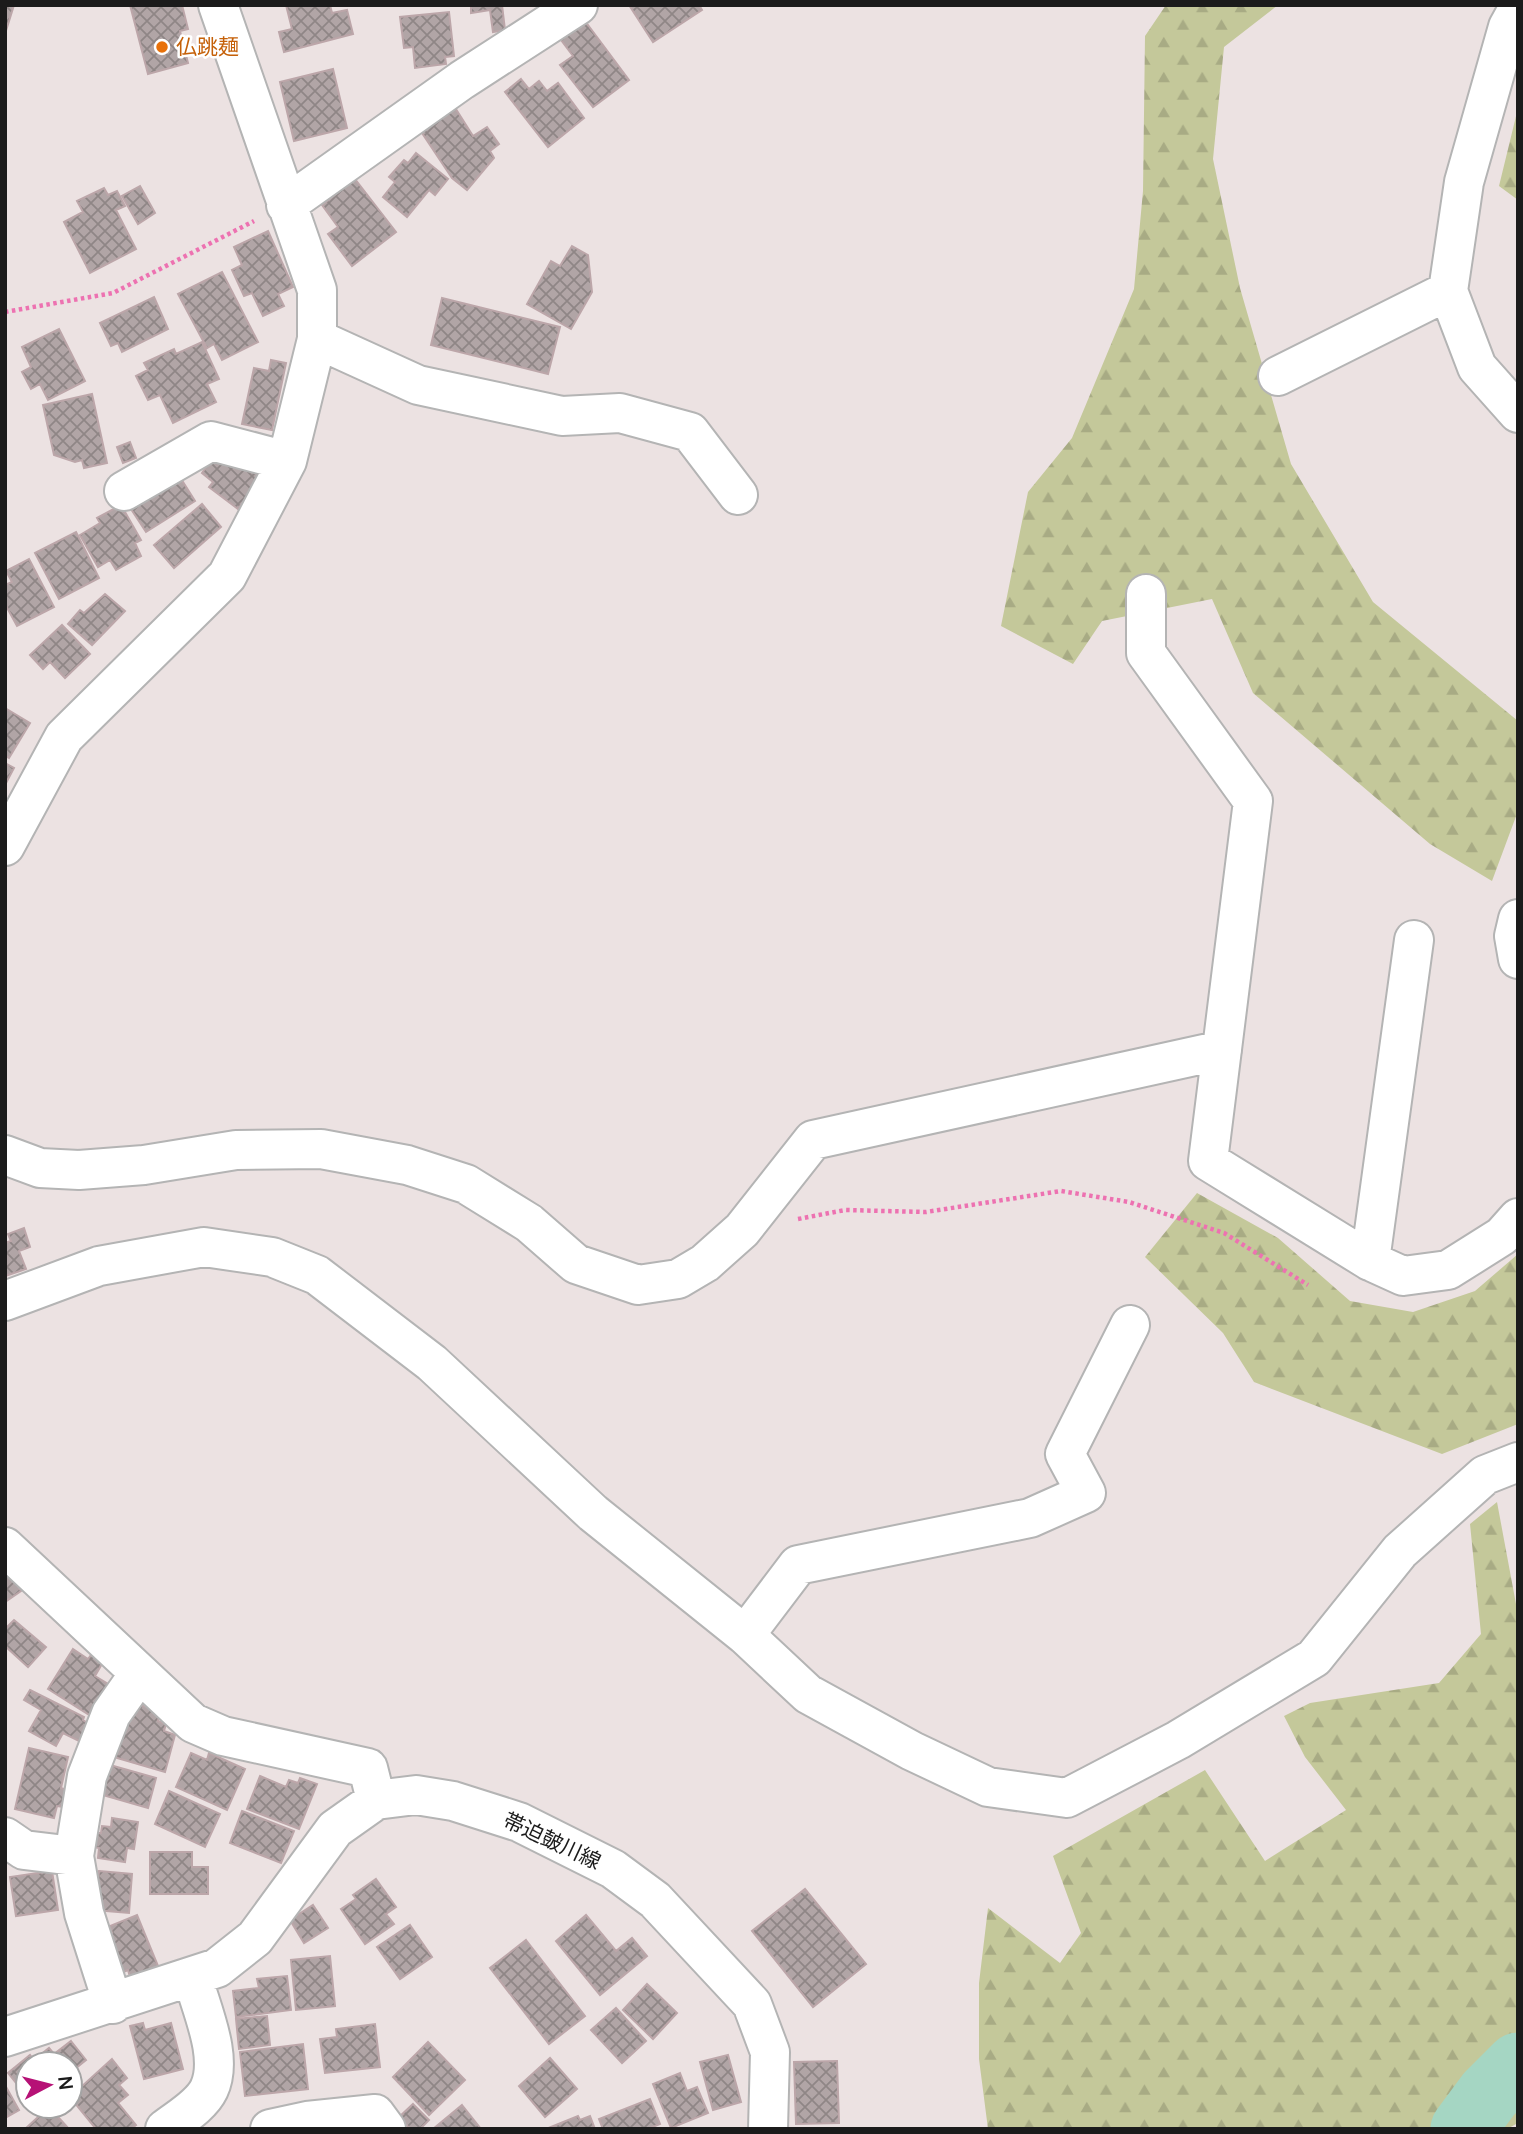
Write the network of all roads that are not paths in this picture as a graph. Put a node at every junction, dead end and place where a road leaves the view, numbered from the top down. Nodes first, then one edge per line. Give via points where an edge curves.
1 (218, 5) edge
2 (578, 5) edge
3 (1518, 9) edge
4 (286, 205) junction
5 (1448, 291) junction
6 (317, 339) junction
7 (1278, 376) dead end
8 (1518, 413) edge
9 (288, 461) junction
10 (124, 491) dead end
11 (738, 495) dead end
12 (1146, 594) dead end
13 (5, 846) edge
14 (1518, 919) edge
15 (1414, 940) dead end
16 (1518, 959) edge
17 (1222, 1050) junction
18 (5, 1155) edge
19 (1518, 1218) edge
20 (1370, 1261) junction
21 (5, 1301) edge
22 (1130, 1325) dead end
23 (1518, 1462) edge
24 (5, 1547) edge
25 (745, 1635) junction
26 (139, 1674) junction
27 (376, 1800) junction
28 (5, 1837) edge
29 (74, 1856) junction
30 (193, 1978) junction
31 (113, 2004) junction
32 (5, 2037) edge
33 (186, 2122) edge
34 (270, 2129) edge
35 (386, 2129) edge
36 (768, 2129) edge

1 - 4 street
2 - 4 street via 462,80
3 - 5 street via 1508,27 1464,182
4 - 6 street via 317,290
5 - 7 street
5 - 8 street via 1477,368
6 - 9 street
6 - 11 street via 418,386 562,416 620,413 690,432
9 - 10 street via 211,441
9 - 13 street via 228,576 64,737
12 - 17 street via 1146,653 1253,801
14 - 16 street via 1514,936
15 - 20 street
17 - 18 street via 813,1140 742,1230 705,1263 678,1279 638,1285 576,1264 529,1223 466,1184 407,1165 321,1149 236,1150 79,1170 40,1168
17 - 20 street via 1208,1161
19 - 20 street via 1502,1236 1448,1270 1403,1276
21 - 25 street via 99,1266 204,1247 272,1257 317,1275 432,1363 593,1513
22 - 25 street via 1065,1454 1086,1493 1030,1518 798,1565
23 - 25 street via 1485,1475 1400,1551 1314,1658 1178,1740 1067,1798 988,1787 912,1751 808,1694
24 - 26 street
26 - 27 street via 193,1723 223,1736 368,1768
26 - 29 street via 111,1714 87,1776
27 - 30 street, 帯迫皷川線 via 335,1829 255,1938 217,1968
27 - 36 street, 帯迫皷川線 via 416,1795 453,1801 519,1822 613,1869 655,1900 752,2004 770,2052
28 - 29 street via 24,1850
29 - 31 street via 84,1913
30 - 31 street, 帯迫皷川線
30 - 33 street via 214,2061 209,2089
31 - 32 street, 帯迫皷川線
34 - 35 street via 375,2114

